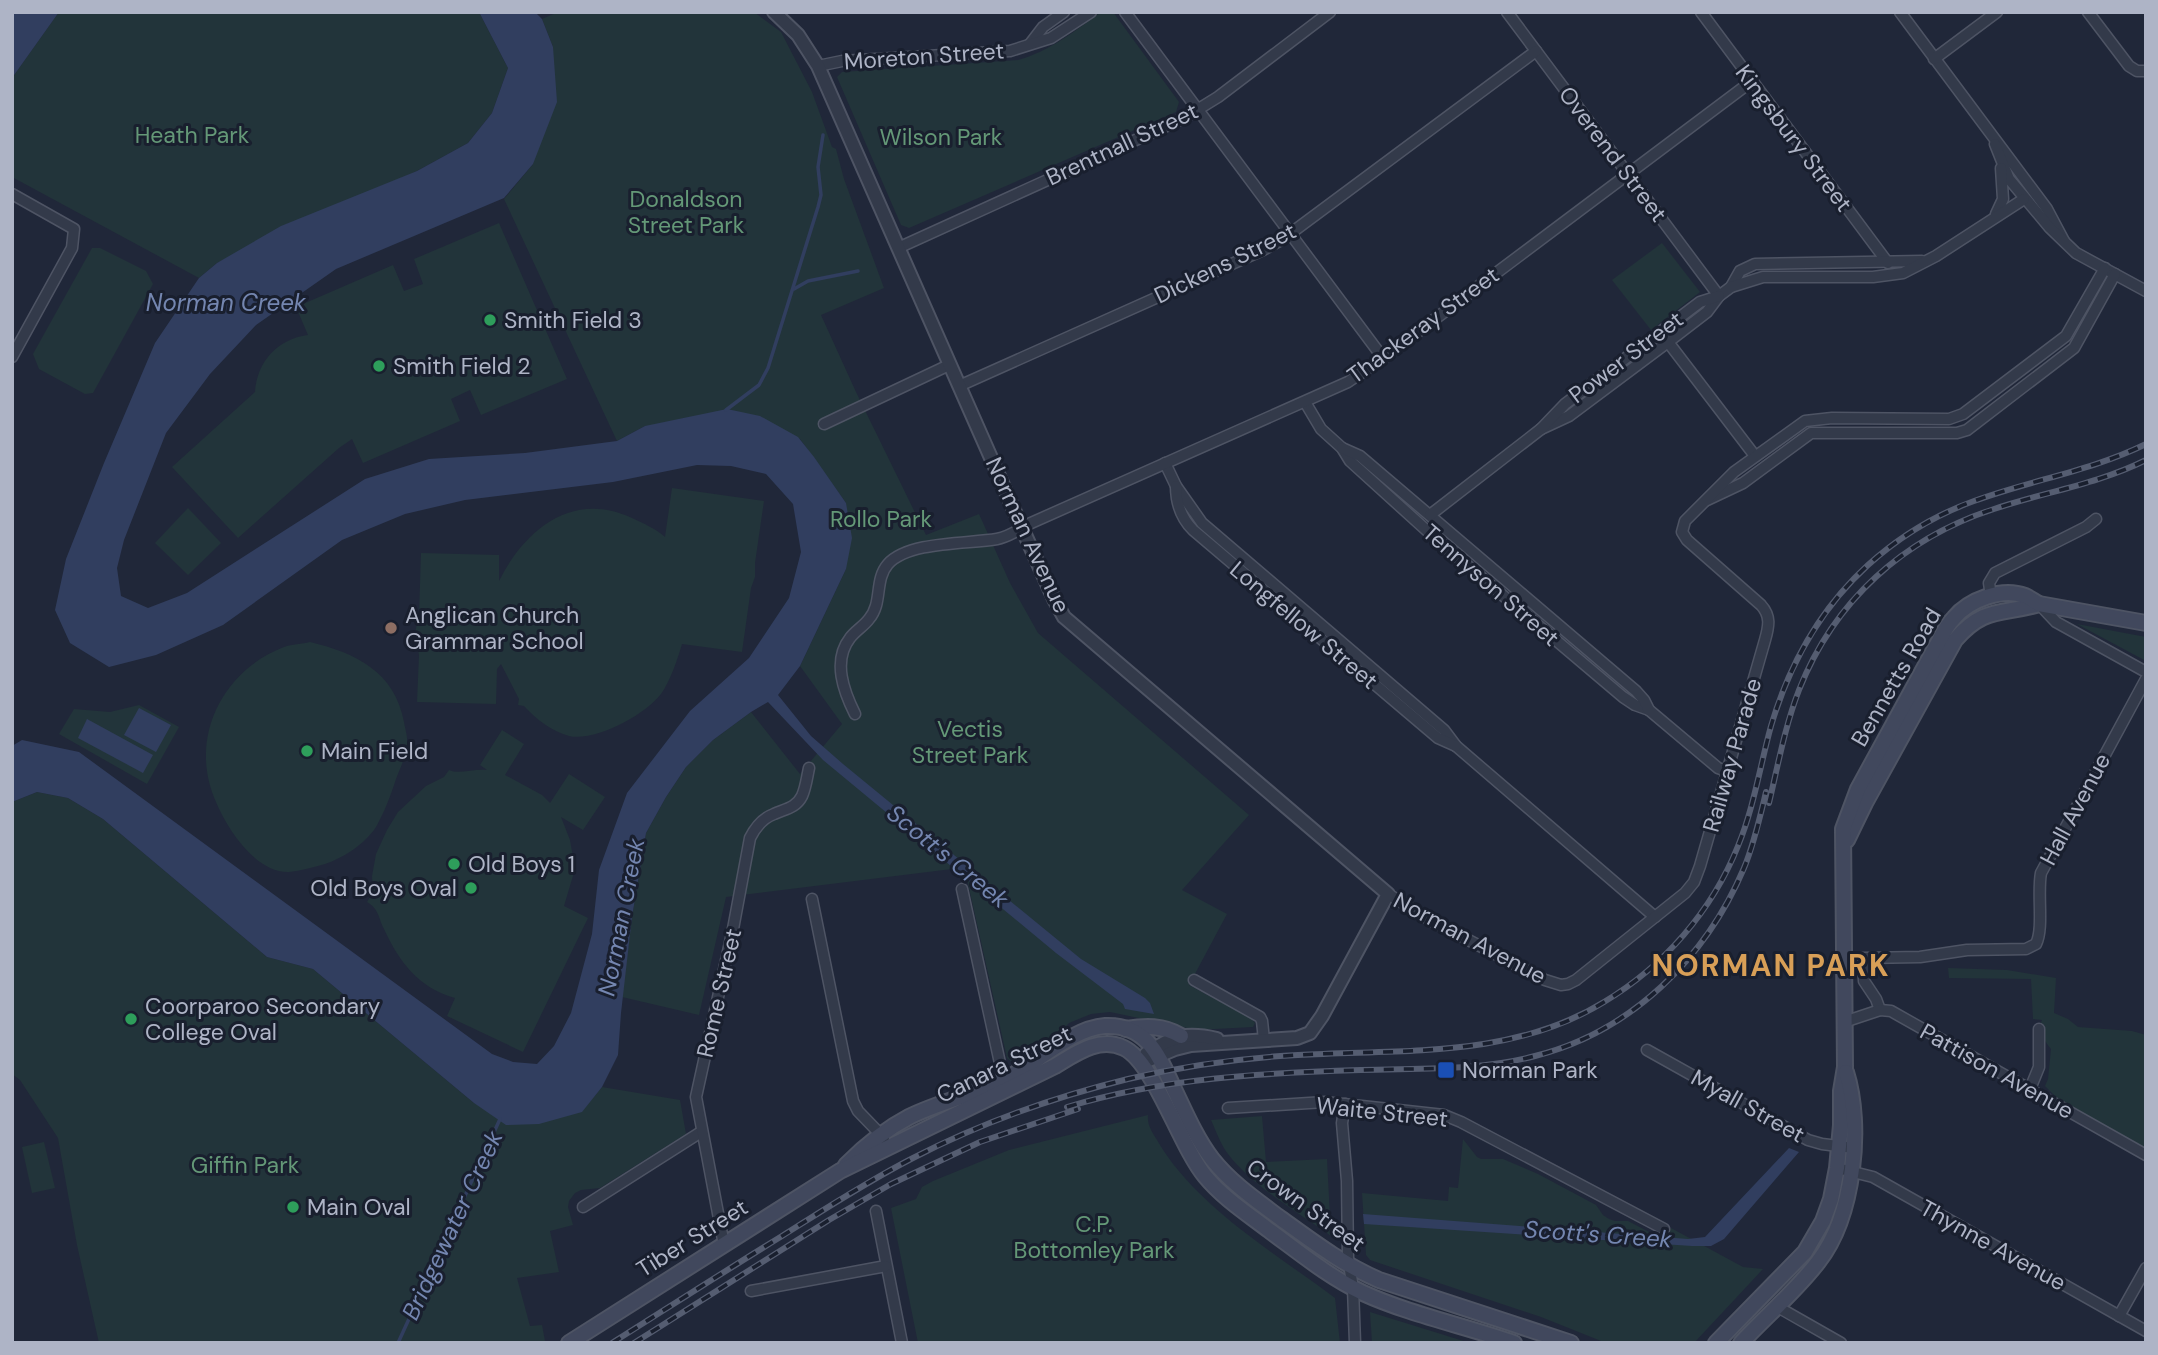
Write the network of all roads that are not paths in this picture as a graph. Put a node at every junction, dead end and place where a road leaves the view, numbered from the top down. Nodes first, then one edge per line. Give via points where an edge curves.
1 (774, 12) edge
2 (1064, 12) edge
3 (1091, 12) edge
4 (1125, 12) edge
5 (1330, 12) edge
6 (1507, 12) edge
7 (1701, 12) edge
8 (1900, 12) edge
9 (1997, 12) edge
10 (2088, 12) edge
11 (1030, 44) junction
12 (1536, 51) junction
13 (1934, 59) junction
14 (818, 66) junction
15 (2146, 71) edge
16 (1752, 81) junction
17 (1198, 110) junction
18 (1988, 131) junction
19 (1999, 157) junction
20 (1628, 173) junction
21 (12, 194) edge
22 (2024, 199) junction
23 (1994, 217) junction
24 (1290, 234) junction
25 (2064, 241) junction
26 (898, 248) junction
27 (1928, 261) junction
28 (1888, 263) junction
29 (2105, 268) junction
30 (2115, 274) junction
31 (1731, 287) junction
32 (2146, 291) edge
33 (1719, 296) junction
34 (2089, 297) junction
35 (2100, 303) junction
36 (1668, 342) junction
37 (12, 358) edge
38 (1383, 358) junction
39 (950, 365) junction
40 (959, 386) junction
41 (1305, 402) junction
42 (824, 424) dead end
43 (1541, 429) junction
44 (1342, 448) junction
45 (1755, 456) junction
46 (1165, 463) junction
47 (1704, 502) junction
48 (1430, 515) junction
49 (2096, 519) dead end
50 (1022, 528) junction
51 (1991, 596) junction
52 (2039, 604) junction
53 (2146, 623) edge
54 (2146, 672) edge
55 (2146, 680) edge
56 (1649, 709) junction
57 (855, 714) dead end
58 (1892, 741) junction
59 (809, 768) dead end
60 (1727, 771) junction
61 (962, 888) dead end
62 (1388, 894) junction
63 (812, 899) dead end
64 (1655, 917) junction
65 (1195, 981) dead end
66 (1560, 985) joint
67 (1880, 1010) junction
68 (1844, 1022) junction
69 (1124, 1029) junction
70 (2039, 1029) dead end
71 (1181, 1036) junction
72 (1264, 1040) junction
73 (1227, 1041) junction
74 (1647, 1050) dead end
75 (1157, 1052) junction
76 (1140, 1061) junction
77 (1005, 1085) junction
78 (2029, 1089) junction
79 (1345, 1104) junction
80 (1227, 1108) dead end
81 (701, 1132) junction
82 (887, 1141) junction
83 (1847, 1147) junction
84 (2146, 1155) edge
85 (1836, 1168) junction
86 (1852, 1171) junction
87 (583, 1207) dead end
88 (876, 1211) dead end
89 (1664, 1229) dead end
90 (724, 1245) junction
91 (886, 1266) junction
92 (1349, 1266) junction
93 (2146, 1268) edge
94 (1353, 1288) junction
95 (751, 1291) dead end
96 (1776, 1306) junction
97 (2119, 1316) junction
98 (2146, 1331) edge
99 (569, 1343) edge
100 (902, 1343) edge
101 (1355, 1343) edge
102 (1514, 1343) edge
103 (1571, 1343) edge
104 (1717, 1343) edge
105 (1741, 1343) edge
106 (1842, 1343) edge

1 - 14 street, Norman Avenue via 798,35
2 - 11 street, Moreton Street
3 - 11 street, Moreton Street via 1051,38
4 - 17 street
5 - 17 street, Brentnall Street
6 - 12 street, Overend Street
7 - 16 street, Kingsbury Street
8 - 13 street
9 - 13 street
10 - 15 street via 2129,66
11 - 14 street, Moreton Street via 1010,51
12 - 20 street, Overend Street
12 - 24 street, Dickens Street
13 - 18 street
14 - 26 street, Norman Avenue
16 - 20 street, Thackeray Street
16 - 28 street, Kingsbury Street
17 - 24 street
17 - 26 street, Brentnall Street
18 - 19 street
18 - 25 street via 2047,209
19 - 22 street
19 - 23 street via 2003,199
20 - 33 street, Overend Street
20 - 38 street, Thackeray Street
21 - 37 street via 74,229 72,248
22 - 23 street, Power Street
22 - 25 street
23 - 27 street, Power Street
24 - 38 street
24 - 40 street, Dickens Street
25 - 29 street
26 - 39 street, Norman Avenue
27 - 28 street, Power Street
27 - 31 street, Power Street via 1897,275 1763,277
28 - 31 street, Power Street via 1755,264 1740,271
29 - 30 street
29 - 34 street, Railway Parade
30 - 32 street
30 - 35 street, Railway Parade
31 - 33 street, Power Street
33 - 36 street, Power Street via 1707,312
33 - 43 street, Power Street via 1702,300 1565,404
34 - 35 street
34 - 45 street, Railway Parade via 2064,338 1959,416 1813,419
35 - 47 street, Railway Parade via 2074,348 1964,431 1811,433 1743,482
36 - 43 street, Power Street via 1569,416
36 - 45 street
38 - 41 street, Thackeray Street via 1348,382
39 - 40 street, Norman Avenue
39 - 42 street
40 - 50 street, Norman Avenue
41 - 44 street, Tennyson Street via 1321,429
41 - 46 street, Thackeray Street
43 - 48 street, Power Street
44 - 48 street, Tennyson Street via 1360,456
44 - 56 street, Tennyson Street via 1350,461 1444,546 1619,694
45 - 47 street, Railway Parade
46 - 50 street, Thackeray Street
46 - 64 street, Longfellow Street via 1176,501 1193,530
47 - 60 street, Railway Parade via 1685,521 1683,534 1761,605 1769,621
48 - 56 street, Tennyson Street via 1636,691
49 - 51 street via 1995,573 1989,583
50 - 57 street, Thackeray Street via 999,539 919,550 888,564 881,575 873,615 849,638 843,653 841,678
50 - 62 street, Norman Avenue via 1059,609 1072,625
51 - 52 main road, Bennetts Road via 2025,596
51 - 58 main road, Bennetts Road via 1963,609 1949,624
52 - 53 main road, Bennetts Road
52 - 54 street, Bennetts Road via 2062,625
52 - 58 main road, Bennetts Road via 1996,612 1961,634
55 - 67 street, Hall Avenue via 2041,873 2035,946 1863,958 1864,981
56 - 60 street, Tennyson Street
58 - 68 main road, Bennetts Road via 1852,802 1843,829
59 - 81 street, Rome Street via 800,799 788,810 766,818 750,838 696,1097
60 - 64 street, Railway Parade via 1694,882
61 - 77 street
62 - 66 street, Norman Avenue
62 - 72 street via 1310,1032 1297,1038
63 - 82 street via 853,1101
64 - 66 street, Railway Parade via 1576,980
65 - 72 street via 1258,1016
67 - 68 street
67 - 78 street, Pattison Avenue via 1895,1013
68 - 83 main road, Bennetts Road via 1845,1067 1852,1091
69 - 71 main road, Canara Street via 1147,1025
69 - 75 main road
69 - 77 main road, Canara Street via 1104,1026 1081,1032
70 - 78 street via 2039,1066
71 - 73 street
71 - 75 street via 1167,1040
72 - 73 street
73 - 75 street
74 - 83 street, Myall Street via 1802,1137
75 - 76 street
75 - 92 main road, Crown Street via 1202,1143 1222,1170
76 - 77 main road, Canara Street via 1118,1045 1098,1045
76 - 94 main road, Crown Street via 1192,1158 1215,1187
77 - 82 main road, Canara Street
78 - 84 street, Pattison Avenue
79 - 80 street, Waite Street
79 - 89 street, Waite Street via 1444,1115
79 - 92 street
81 - 87 street
81 - 90 street, Rome Street
82 - 90 main road, Tiber Street via 860,1151 840,1171
83 - 85 main road, Bennetts Road
83 - 86 main road, Bennetts Road
85 - 86 street, Thynne Avenue
85 - 104 main road, Bennetts Road via 1827,1210 1811,1243
86 - 96 main road, Bennetts Road via 1829,1245
86 - 97 street, Thynne Avenue via 1873,1177
88 - 91 street
90 - 99 main road, Tiber Street
91 - 95 street
91 - 100 street
92 - 94 street
92 - 103 main road, Crown Street
93 - 97 street
94 - 101 street
94 - 102 main road, Crown Street
96 - 105 main road, Bennetts Road
96 - 106 street
97 - 98 street, Thynne Avenue

